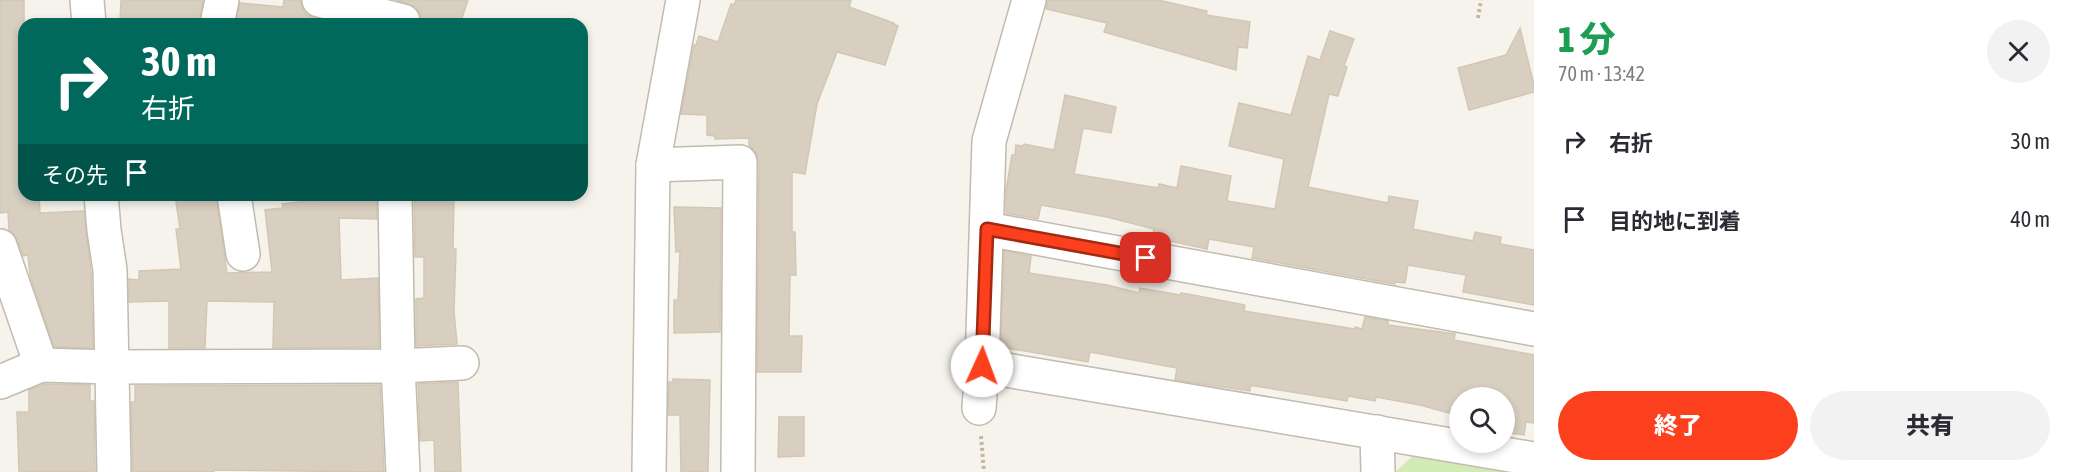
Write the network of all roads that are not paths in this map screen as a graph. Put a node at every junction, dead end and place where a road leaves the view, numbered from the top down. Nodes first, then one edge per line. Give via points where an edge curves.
1 (87, 0) edge
2 (222, 0) edge
3 (319, 0) edge
4 (683, 0) edge
5 (1029, 0) edge
6 (406, 15) edge
7 (88, 18) edge
8 (218, 18) edge
9 (653, 165) junction
10 (102, 201) edge
11 (235, 201) edge
12 (395, 201) edge
13 (987, 229) junction
14 (0, 246) edge
15 (243, 254) dead end
16 (1534, 329) edge
17 (462, 363) dead end
18 (40, 365) junction
19 (398, 366) junction
20 (982, 366) junction
21 (112, 367) junction
22 (0, 382) edge
23 (979, 408) dead end
24 (1377, 432) junction
25 (1534, 459) edge
26 (114, 472) edge
27 (403, 472) edge
28 (649, 472) edge
29 (738, 472) edge
30 (1378, 472) edge

1 - 7 street
2 - 8 street
3 - 6 street
4 - 9 street
5 - 13 street via 989,141
9 - 28 street
9 - 29 street via 740,162
10 - 21 street via 110,270
11 - 15 street
12 - 19 street
13 - 16 street
13 - 20 street
14 - 18 street
17 - 19 street
18 - 21 street
18 - 22 street
19 - 21 street
19 - 27 street
20 - 23 street
20 - 24 street
21 - 26 street
24 - 25 street
24 - 30 street

